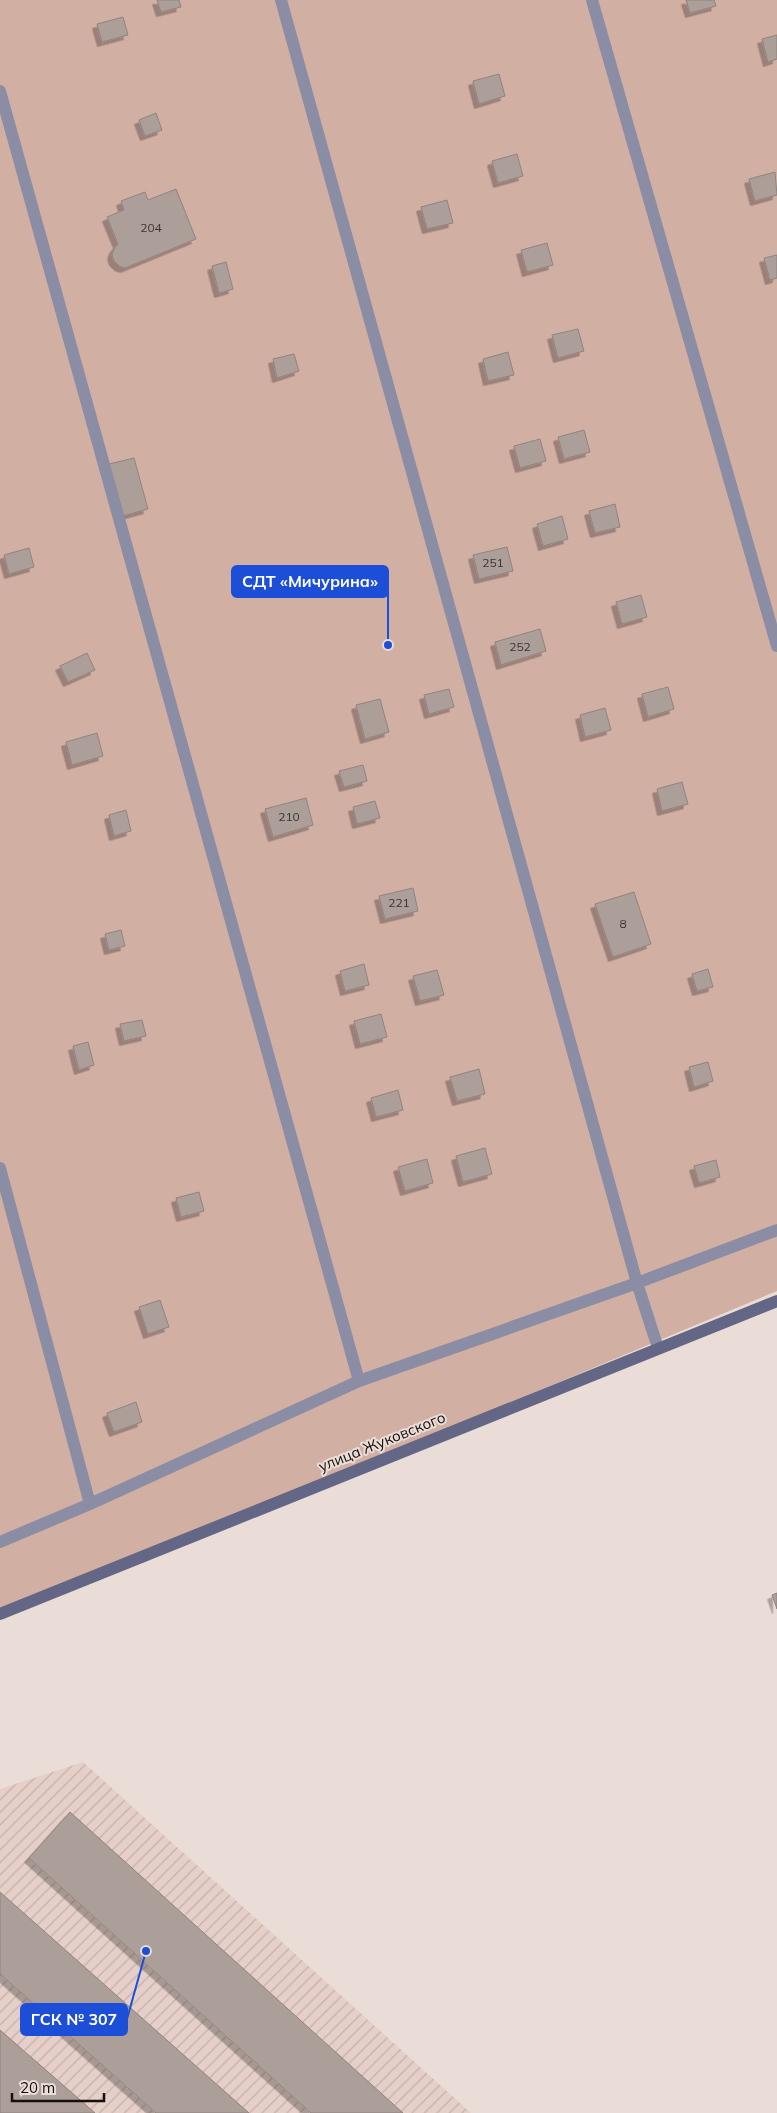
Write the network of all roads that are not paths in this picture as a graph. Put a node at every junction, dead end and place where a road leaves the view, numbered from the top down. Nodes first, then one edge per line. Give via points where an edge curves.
1 (282, 0) edge
2 (592, 0) edge
3 (0, 91) edge
4 (777, 646) edge
5 (0, 1168) edge
6 (777, 1230) edge
7 (637, 1283) junction
8 (777, 1301) edge
9 (658, 1348) junction
10 (359, 1382) junction
11 (90, 1504) junction
12 (0, 1542) edge
13 (0, 1614) edge

1 - 7 lane
2 - 4 lane
3 - 10 lane
5 - 11 lane
6 - 7 lane
7 - 9 lane
7 - 10 lane
8 - 9 main road, улица Жуковского
9 - 13 main road, улица Жуковского
10 - 11 lane
11 - 12 lane

